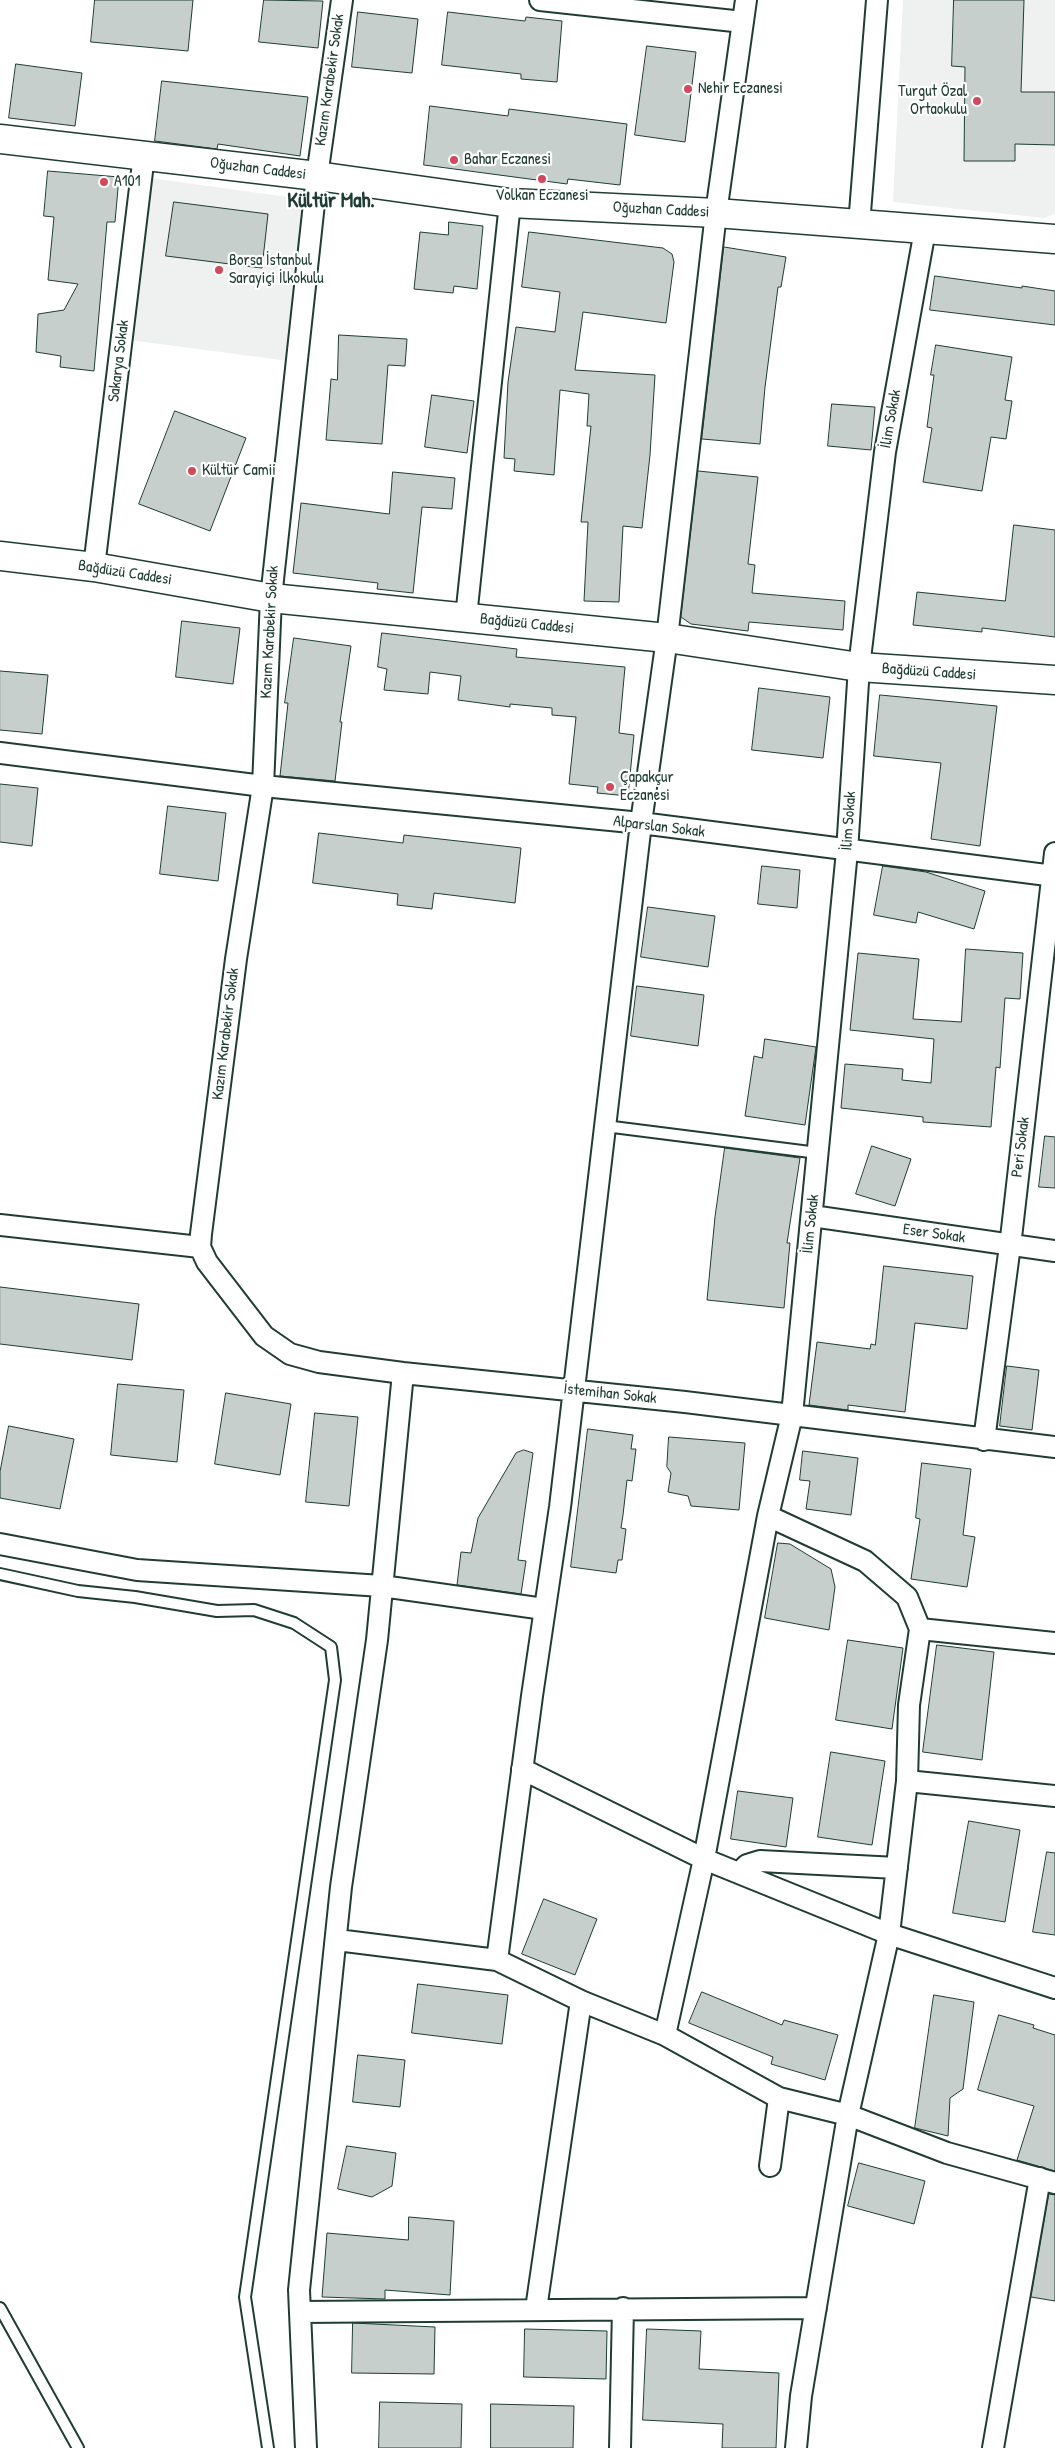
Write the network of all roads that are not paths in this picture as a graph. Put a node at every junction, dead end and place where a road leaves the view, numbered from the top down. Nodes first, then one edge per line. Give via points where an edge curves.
1 (342, 0) edge
2 (540, 0) edge
3 (746, 0) edge
4 (877, 0) edge
5 (743, 22) junction
6 (0, 139) edge
7 (144, 156) junction
8 (317, 176) junction
9 (510, 203) junction
10 (716, 213) junction
11 (859, 225) junction
12 (925, 230) junction
13 (1055, 239) edge
14 (0, 556) edge
15 (94, 567) junction
16 (270, 598) junction
17 (466, 617) junction
18 (668, 638) junction
19 (859, 667) junction
20 (1055, 680) edge
21 (0, 753) edge
22 (263, 786) junction
23 (641, 823) junction
24 (847, 851) junction
25 (1055, 853) edge
26 (1054, 876) edge
27 (604, 1126) junction
28 (818, 1153) junction
29 (812, 1216) junction
30 (0, 1225) edge
31 (1010, 1245) junction
32 (1055, 1251) edge
33 (203, 1255) junction
34 (403, 1373) junction
35 (574, 1390) junction
36 (792, 1415) junction
37 (984, 1440) junction
38 (1055, 1447) edge
39 (768, 1516) junction
40 (0, 1544) edge
41 (0, 1574) edge
42 (382, 1586) junction
43 (544, 1609) junction
44 (920, 1629) junction
45 (1055, 1643) edge
46 (522, 1769) junction
47 (907, 1781) junction
48 (1055, 1796) edge
49 (704, 1859) junction
50 (897, 1868) junction
51 (739, 1873) junction
52 (889, 1934) junction
53 (337, 1940) junction
54 (497, 1960) junction
55 (1055, 1988) edge
56 (581, 2001) junction
57 (665, 2035) junction
58 (780, 2098) junction
59 (848, 2115) junction
60 (770, 2166) dead end
61 (1048, 2180) edge
62 (0, 2308) edge
63 (622, 2308) junction
64 (816, 2308) junction
65 (536, 2309) junction
66 (300, 2312) junction
67 (78, 2448) edge
68 (268, 2448) edge
69 (306, 2448) edge
70 (620, 2448) edge
71 (796, 2448) edge
72 (992, 2448) edge

1 - 8 street, Kazım Karabekir Sokak
2 - 5 street
3 - 5 street
4 - 11 street
5 - 10 street
6 - 7 street, Oğuzhan Caddesi
7 - 8 street, Oğuzhan Caddesi
7 - 15 street, Sakarya Sokak
8 - 9 street, Oğuzhan Caddesi
8 - 16 street, Kazım Karabekir Sokak
9 - 10 street, Oğuzhan Caddesi
9 - 17 street
10 - 11 street, Oğuzhan Caddesi
10 - 18 street
11 - 12 street, Oğuzhan Caddesi
12 - 13 street, Oğuzhan Caddesi
12 - 19 street, İlim Sokak via 885,452
14 - 15 street, Bağdüzü Caddesi
15 - 16 street, Bağdüzü Caddesi
16 - 17 street, Bağdüzü Caddesi
16 - 22 street, Kazım Karabekir Sokak
17 - 18 street, Bağdüzü Caddesi
18 - 19 street, Bağdüzü Caddesi
18 - 23 street
19 - 20 street, Bağdüzü Caddesi
19 - 24 street, İlim Sokak
21 - 22 street, Alparslan Sokak
22 - 23 street, Alparslan Sokak
22 - 33 street, Kazım Karabekir Sokak via 236,959
23 - 24 street, Alparslan Sokak
23 - 27 street
24 - 26 street, Alparslan Sokak
24 - 28 street, İlim Sokak
25 - 26 street, Peri Sokak
26 - 31 street, Peri Sokak
27 - 28 lane
27 - 35 street
28 - 29 street, İlim Sokak
29 - 31 street, Eser Sokak
29 - 36 street, İlim Sokak
30 - 33 street
31 - 32 street, Eser Sokak
31 - 37 street, Peri Sokak
33 - 34 street, İstemihan Sokak via 264,1336 290,1354 319,1362
34 - 35 street, İstemihan Sokak
34 - 42 street
35 - 36 street, İstemihan Sokak
35 - 43 street
36 - 37 street, İstemihan Sokak
36 - 39 street, İlim Sokak
37 - 38 street, İstemihan Sokak
39 - 44 street via 865,1561 907,1597
39 - 49 street, İlim Sokak
40 - 42 street via 137,1570
41 - 68 lane via 78,1591 216,1611 254,1610 294,1623 331,1647 335,1680 244,2297
42 - 43 street
42 - 53 street via 341,1886
43 - 46 street
44 - 45 street
44 - 47 street via 909,1706
46 - 49 street
46 - 54 street
47 - 48 street
47 - 50 street
49 - 51 street
49 - 57 street, İlim Sokak
50 - 51 street via 760,1861 747,1865
50 - 52 street
51 - 52 street
52 - 55 street
52 - 59 street
53 - 54 street
53 - 66 street via 298,2290
54 - 56 street
56 - 57 street
56 - 65 street
57 - 58 street
58 - 59 street
58 - 60 street
59 - 61 street via 947,2153
59 - 64 street
61 - 72 street
62 - 67 lane
63 - 64 street
63 - 65 street
63 - 70 street
64 - 71 street
65 - 66 street
66 - 69 street

